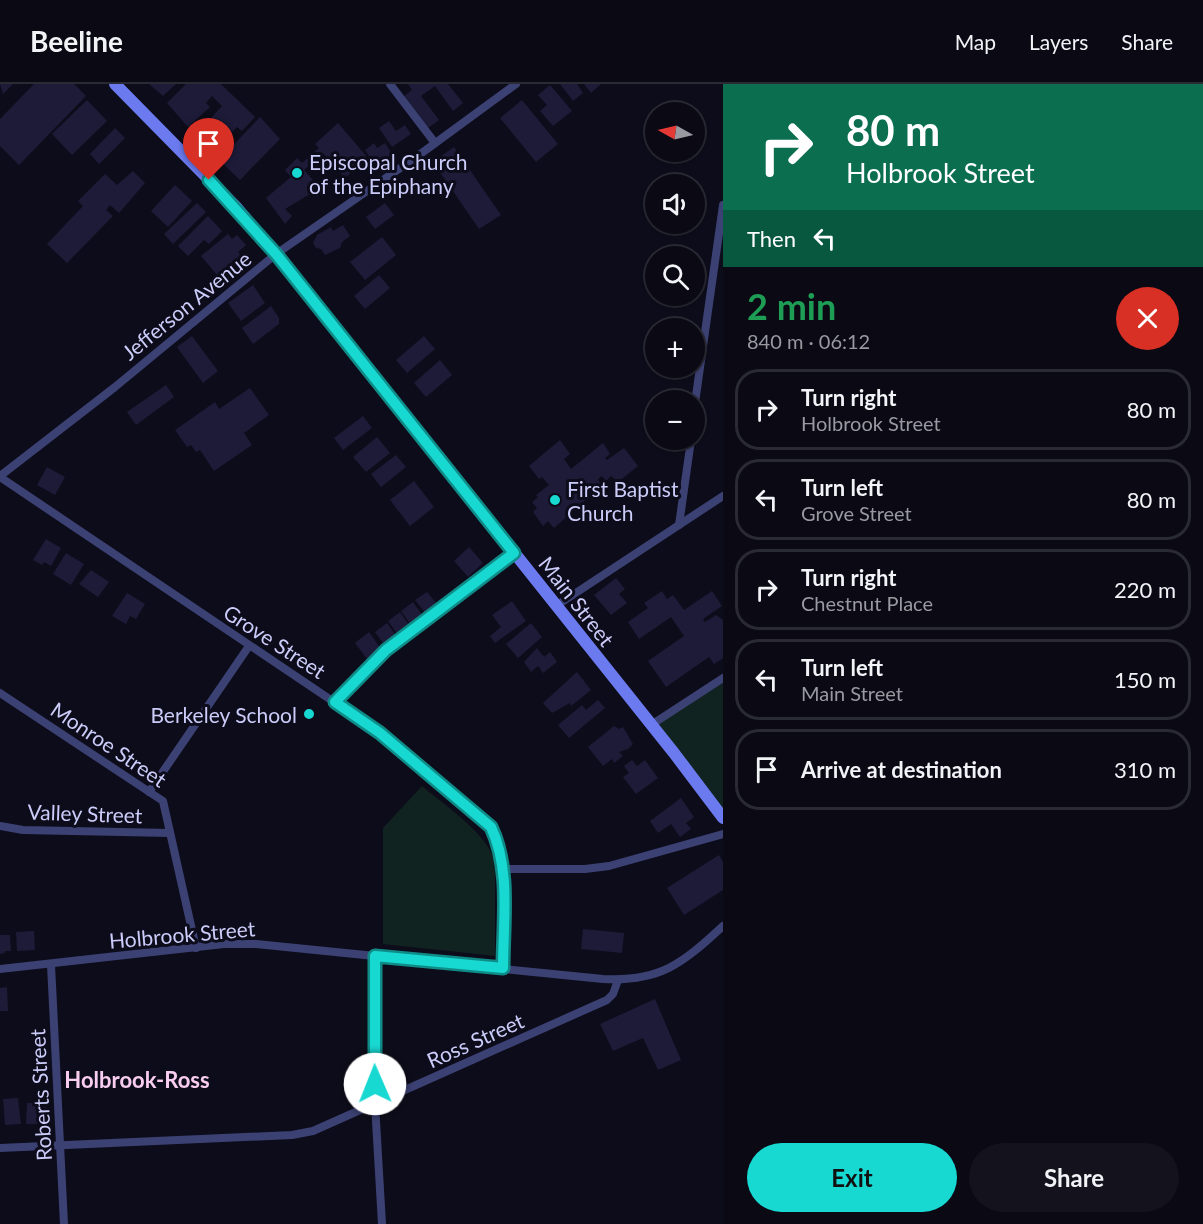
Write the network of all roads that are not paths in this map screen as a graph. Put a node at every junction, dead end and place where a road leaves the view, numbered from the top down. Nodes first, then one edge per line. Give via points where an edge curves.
1 (115, 84) edge
2 (390, 84) edge
3 (516, 84) edge
4 (435, 143) junction
5 (723, 205) edge
6 (276, 254) junction
7 (697, 390) edge
8 (690, 450) edge
9 (0, 476) edge
10 (723, 496) edge
11 (679, 525) junction
12 (514, 553) junction
13 (556, 606) junction
14 (249, 646) junction
15 (723, 678) edge
16 (0, 693) edge
17 (335, 702) junction
18 (651, 725) junction
19 (149, 792) junction
20 (723, 818) edge
21 (0, 826) edge
22 (170, 833) junction
23 (723, 834) edge
24 (503, 869) junction
25 (723, 926) edge
26 (196, 948) junction
27 (375, 956) junction
28 (51, 965) junction
29 (503, 968) junction
30 (0, 969) edge
31 (618, 980) junction
32 (375, 1104) junction
33 (61, 1145) junction
34 (0, 1148) edge
35 (64, 1224) edge
36 (382, 1224) edge

1 - 6 main road, Main Street via 236,207
2 - 4 street
3 - 4 street, Jefferson Avenue
4 - 6 street, Jefferson Avenue
5 - 7 street
6 - 9 street, Jefferson Avenue
6 - 12 main road, Main Street
8 - 11 street
9 - 14 street, Grove Street
10 - 11 street
11 - 13 street
12 - 13 main road, Main Street
12 - 17 street via 386,650
13 - 18 main road, Main Street
14 - 17 street, Grove Street
14 - 19 street
15 - 18 street
16 - 19 street, Monroe Street
17 - 24 street, Grove Street via 380,733 491,827
18 - 20 main road, Main Street
19 - 22 street, Monroe Street via 163,801
21 - 22 street, Valley Street via 23,830
22 - 26 street, Monroe Street
23 - 24 street via 609,866
24 - 29 street, Grove Street
25 - 31 street via 671,968 646,978
26 - 27 street, Holbrook Street via 256,944
26 - 28 street, Holbrook Street
27 - 29 street, Holbrook Street
27 - 32 street
28 - 30 street, Holbrook Street
28 - 33 street, Roberts Street
29 - 31 street, Holbrook Street
31 - 32 street, Ross Street via 608,1000
32 - 33 street, Ross Street via 313,1131 292,1135
32 - 36 street
33 - 34 street, Ross Street
33 - 35 street, Roberts Street

